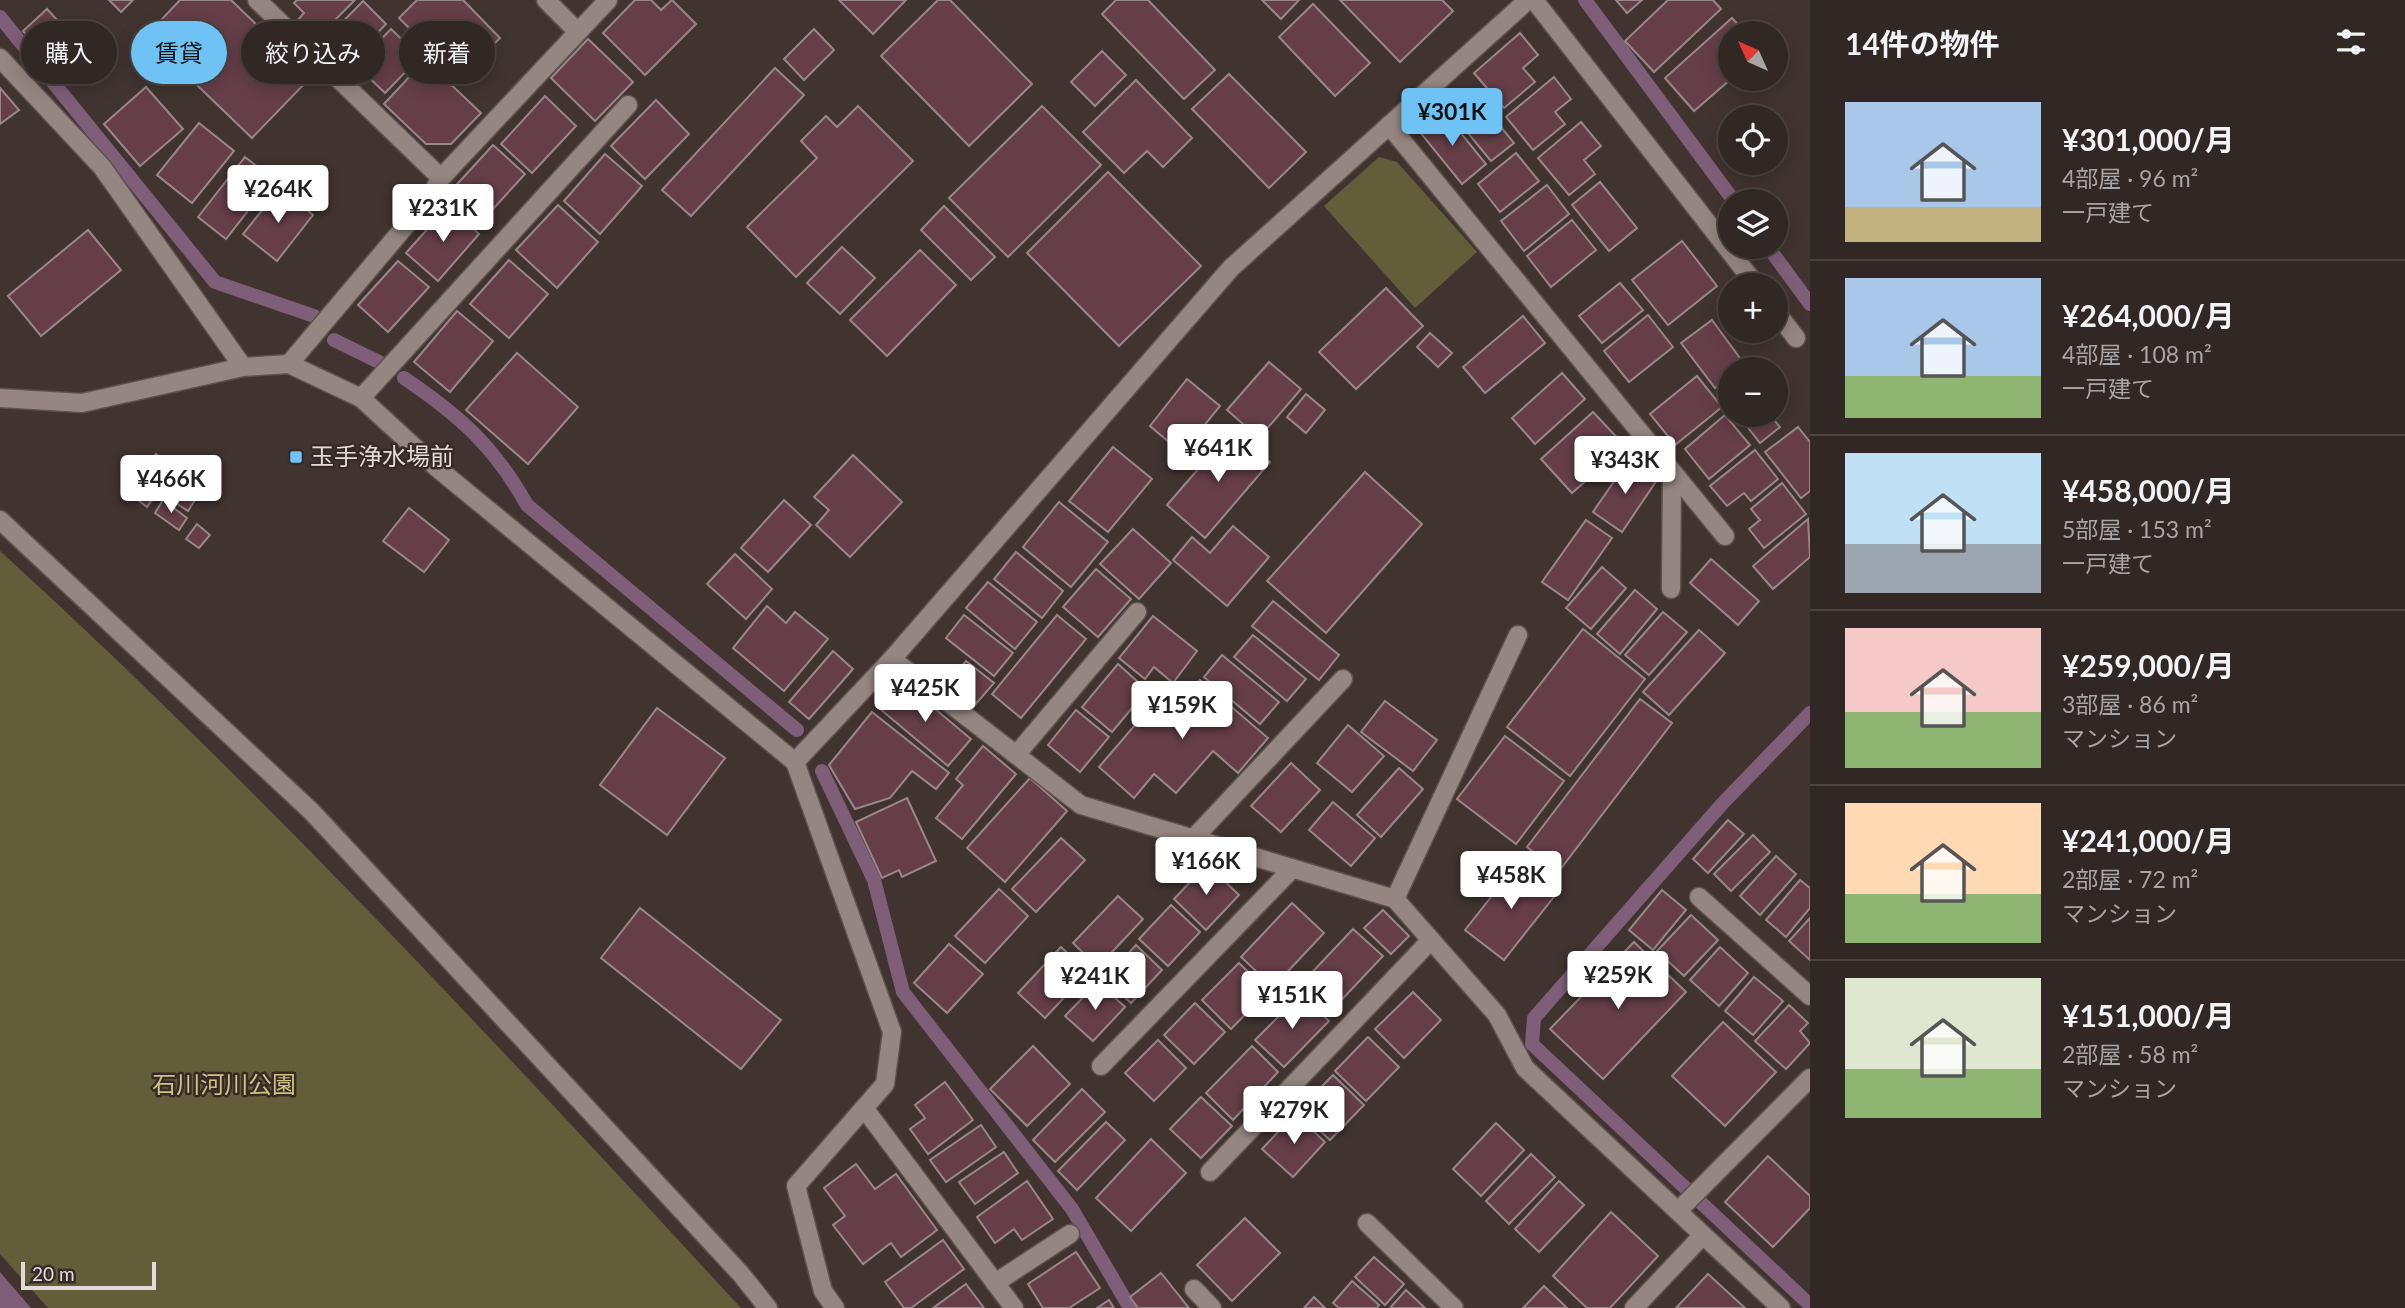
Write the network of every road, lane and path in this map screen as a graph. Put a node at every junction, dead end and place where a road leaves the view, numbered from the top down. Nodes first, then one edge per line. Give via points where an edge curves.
1 (257, 0) edge
2 (546, 0) edge
3 (608, 0) edge
4 (1528, 0) edge
5 (1534, 0) edge
6 (578, 32) junction
7 (0, 58) edge
8 (628, 105) dead end
9 (1389, 125) junction
10 (441, 178) junction
11 (1747, 273) edge
12 (1788, 328) edge
13 (1796, 338) dead end
14 (289, 364) junction
15 (243, 367) junction
16 (0, 398) edge
17 (360, 398) junction
18 (1672, 471) junction
19 (0, 520) edge
20 (1725, 536) dead end
21 (1671, 589) dead end
22 (1137, 612) dead end
23 (1518, 635) dead end
24 (892, 659) junction
25 (1343, 679) dead end
26 (1016, 755) junction
27 (795, 762) junction
28 (1192, 840) junction
29 (1291, 870) junction
30 (1699, 897) dead end
31 (1395, 899) junction
32 (1432, 940) junction
33 (1810, 996) edge
34 (1101, 1066) dead end
35 (1810, 1078) edge
36 (864, 1108) junction
37 (1210, 1172) dead end
38 (1688, 1200) junction
39 (1367, 1223) dead end
40 (1070, 1234) dead end
41 (1703, 1235) junction
42 (995, 1283) junction
43 (1194, 1289) dead end
44 (768, 1308) edge
45 (835, 1308) edge
46 (1014, 1308) edge
47 (1212, 1308) edge
48 (1454, 1308) edge
49 (1634, 1308) edge
50 (1781, 1308) edge

1 - 10 street
2 - 6 street
3 - 6 street
4 - 9 street
5 - 11 street
6 - 10 street
7 - 15 street via 102,167
8 - 17 street
9 - 18 street
9 - 24 street via 1231,268
10 - 14 street
12 - 13 street
14 - 15 street
14 - 17 street
15 - 16 street via 82,403
17 - 27 street via 436,467
18 - 20 street
18 - 21 street
19 - 44 street via 312,812
22 - 26 street
23 - 31 street
24 - 26 street
24 - 27 street
25 - 28 street
26 - 28 street via 1081,805
27 - 36 street via 892,1032 885,1084
28 - 29 street
29 - 31 street
29 - 34 street
30 - 33 street
31 - 32 street
32 - 37 street
32 - 38 street via 1497,1015 1525,1068
35 - 38 street
36 - 42 street
36 - 45 street via 796,1186 823,1291
38 - 41 street
39 - 48 street
40 - 42 street
41 - 49 street
41 - 50 street
42 - 46 street
43 - 47 street

